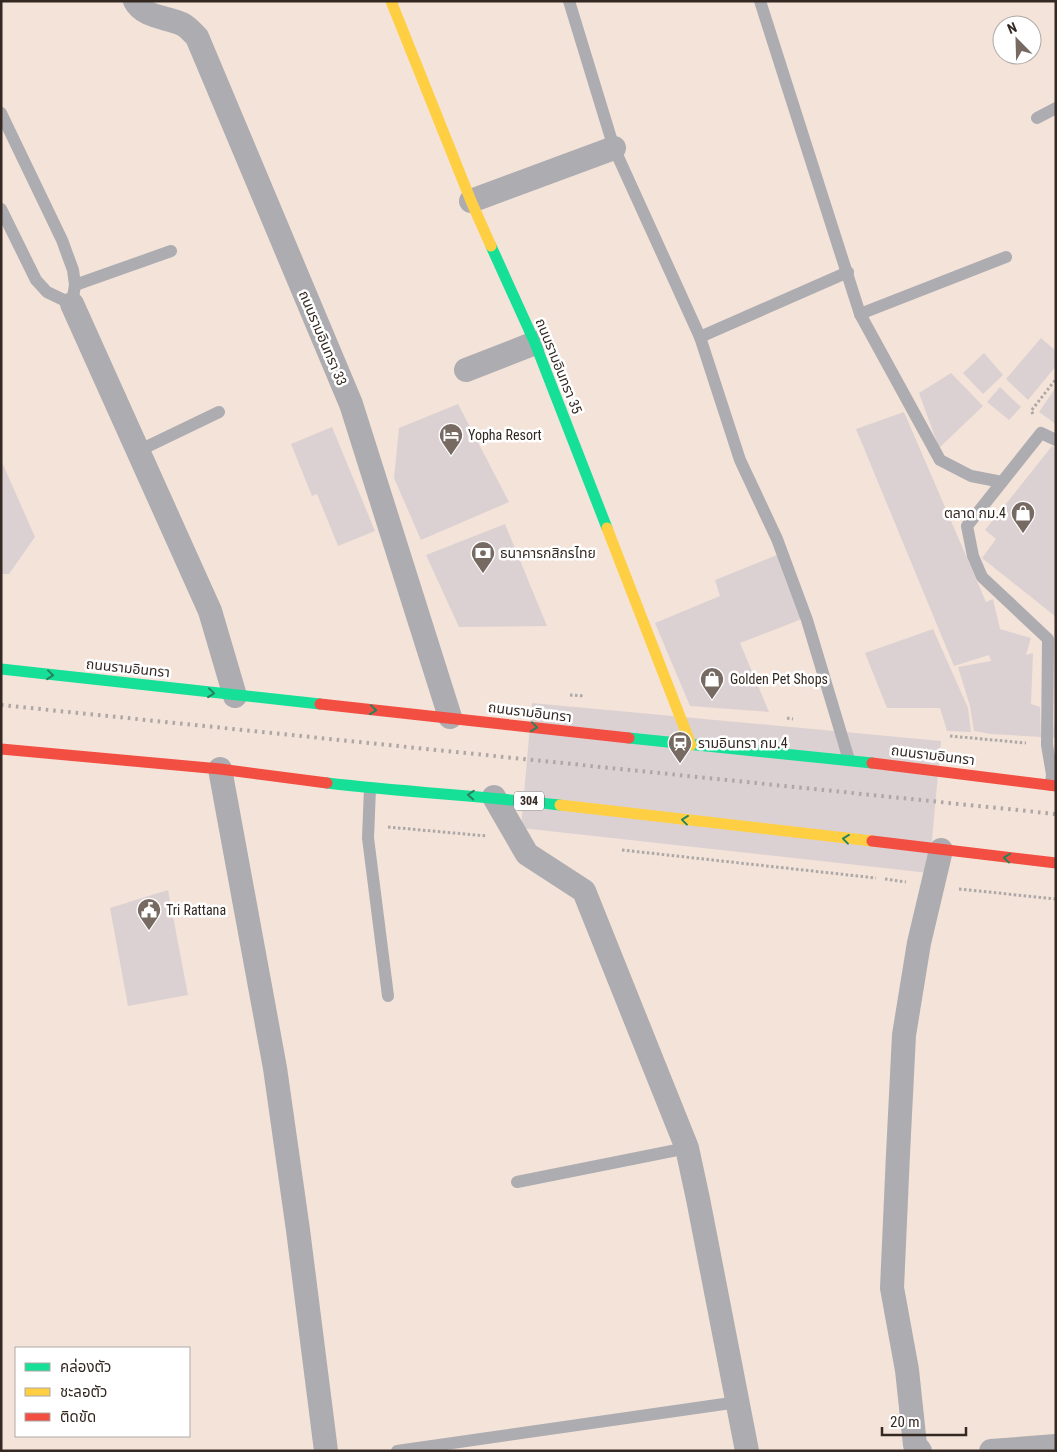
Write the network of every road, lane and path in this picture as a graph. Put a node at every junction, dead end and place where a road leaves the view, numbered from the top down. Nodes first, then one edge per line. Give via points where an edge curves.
1 (135, 1) edge
2 (391, 1) edge
3 (569, 1) edge
4 (760, 1) edge
5 (1056, 108) edge
6 (1, 113) edge
7 (1037, 118) dead end
8 (614, 148) junction
9 (472, 201) junction
10 (1, 209) edge
11 (171, 251) dead end
12 (1006, 257) dead end
13 (848, 272) junction
14 (74, 294) junction
15 (860, 314) junction
16 (700, 337) junction
17 (535, 343) junction
18 (466, 370) dead end
19 (1056, 378) edge
20 (218, 412) dead end
21 (1041, 433) junction
22 (1056, 440) edge
23 (138, 451) junction
24 (1002, 482) junction
25 (1, 669) edge
26 (570, 695) dead end
27 (235, 696) junction
28 (585, 696) dead end
29 (450, 718) junction
30 (787, 718) dead end
31 (793, 719) dead end
32 (950, 736) dead end
33 (692, 745) junction
34 (1047, 745) junction
35 (1, 749) edge
36 (849, 760) junction
37 (220, 769) junction
38 (1053, 785) edge
39 (370, 788) junction
40 (494, 797) junction
41 (368, 825) junction
42 (491, 836) dead end
43 (622, 850) dead end
44 (941, 850) junction
45 (1056, 863) edge
46 (876, 878) dead end
47 (950, 888) dead end
48 (1056, 899) edge
49 (388, 996) dead end
50 (687, 1148) junction
51 (517, 1182) dead end
52 (738, 1402) junction
53 (1056, 1446) edge
54 (326, 1451) edge
55 (397, 1451) edge
56 (747, 1451) edge
57 (920, 1451) edge
58 (991, 1451) edge

1 - 29 street, ถนนรามอินทรา 33 via 149,13 182,24 197,37 351,404
2 - 9 main road, ถนนรามอินทรา 35
3 - 8 lane
4 - 13 lane
5 - 7 lane
6 - 14 lane via 62,240 73,270
8 - 9 street
8 - 16 lane
9 - 17 main road, ถนนรามอินทรา 35
10 - 14 lane via 36,280 47,292
11 - 14 lane
12 - 15 lane
13 - 15 lane
13 - 16 lane
14 - 23 street
15 - 24 lane via 940,460 971,476
16 - 36 lane via 740,460 777,539 807,620
17 - 18 street
17 - 33 main road, ถนนรามอินทรา 35
19 - 21 path via 1031,411
20 - 23 lane
21 - 22 lane
21 - 24 lane
23 - 27 street via 210,611
24 - 34 lane via 967,526 973,556 982,577 1048,639
25 -> 27 main road, ถนนรามอินทรา
26 - 28 path
27 -> 29 main road, ถนนรามอินทรา
29 -> 33 main road, ถนนรามอินทรา
30 - 31 path
32 - 34 path
33 - 36 main road, ถนนรามอินทรา
34 - 38 lane
35 - 37 main road, 304
36 - 38 main road, ถนนรามอินทรา
37 - 39 main road, 304
37 - 54 street via 275,1068
40 -> 39 main road, 304
39 - 41 lane
44 -> 40 main road, 304
40 - 50 street via 527,854 584,891
41 - 42 path
41 - 49 lane
43 - 46 path
45 -> 44 main road, 304
44 - 57 street via 919,943 904,1035 892,1288 907,1370 915,1445
47 - 48 path
50 - 51 lane
50 - 52 street
52 - 55 lane
52 - 56 street
53 - 58 street

